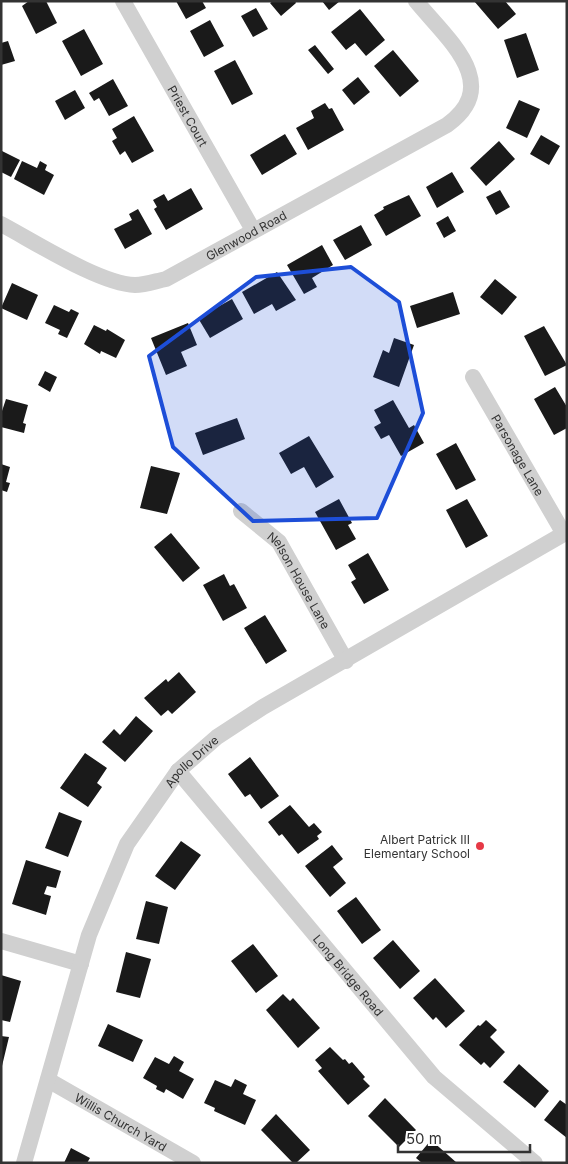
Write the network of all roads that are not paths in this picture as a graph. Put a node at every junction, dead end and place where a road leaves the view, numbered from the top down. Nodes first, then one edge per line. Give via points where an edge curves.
1 (123, 1) edge
2 (416, 1) edge
3 (1, 224) edge
4 (253, 230) junction
5 (473, 377) dead end
6 (241, 511) dead end
7 (565, 533) edge
8 (346, 661) junction
9 (178, 771) junction
10 (1, 942) edge
11 (81, 964) junction
12 (48, 1080) junction
13 (24, 1163) edge
14 (193, 1163) edge
15 (536, 1163) edge

1 - 4 street, Priest Court
2 - 4 street, Glenwood Road via 467,66 472,93 462,114
3 - 4 street, Glenwood Road via 96,274 136,285 166,279
5 - 7 street, Parsonage Lane
6 - 8 street, Nelson House Lane via 279,542
7 - 8 street, Apollo Drive
8 - 9 street, Apollo Drive via 217,737
9 - 11 street, Apollo Drive via 127,844 89,935
9 - 15 street, Long Bridge Road via 434,1077
10 - 11 street
11 - 12 street, Apollo Drive
12 - 13 street, Apollo Drive
12 - 14 street, Willis Church Yard

